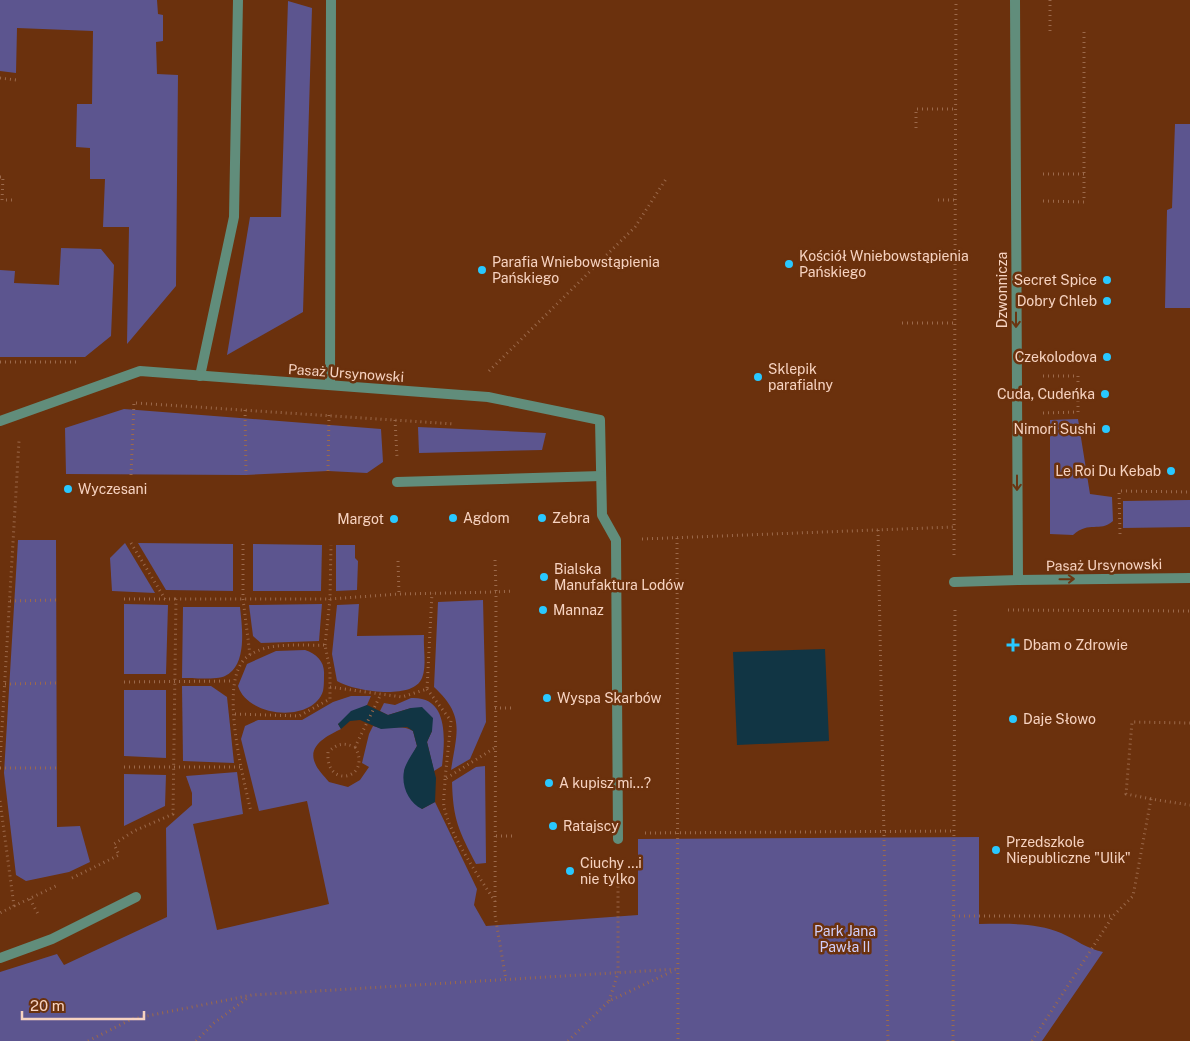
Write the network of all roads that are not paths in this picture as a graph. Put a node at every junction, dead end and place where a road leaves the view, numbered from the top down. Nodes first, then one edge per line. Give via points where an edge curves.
1 (238, 0) edge
2 (331, 0) edge
3 (1015, 0) edge
4 (200, 376) junction
5 (330, 385) junction
6 (0, 421) edge
7 (601, 476) junction
8 (398, 482) road end
9 (1190, 578) edge
10 (1018, 580) junction
11 (954, 582) road end
12 (618, 836) road end
13 (136, 897) dead end
14 (0, 958) edge

1 - 4 street via 234,217
2 - 5 street
3 -> 10 street, Dzwonnicza
4 - 5 street, Pasaż Ursynowski
4 - 6 street, Pasaż Ursynowski via 140,371
5 - 7 street, Pasaż Ursynowski via 488,397 600,420
7 - 8 street
7 - 12 street, Pasaż Ursynowski via 602,515 616,540
10 -> 9 street, Pasaż Ursynowski
10 - 11 street, Pasaż Ursynowski
13 - 14 street via 52,939

